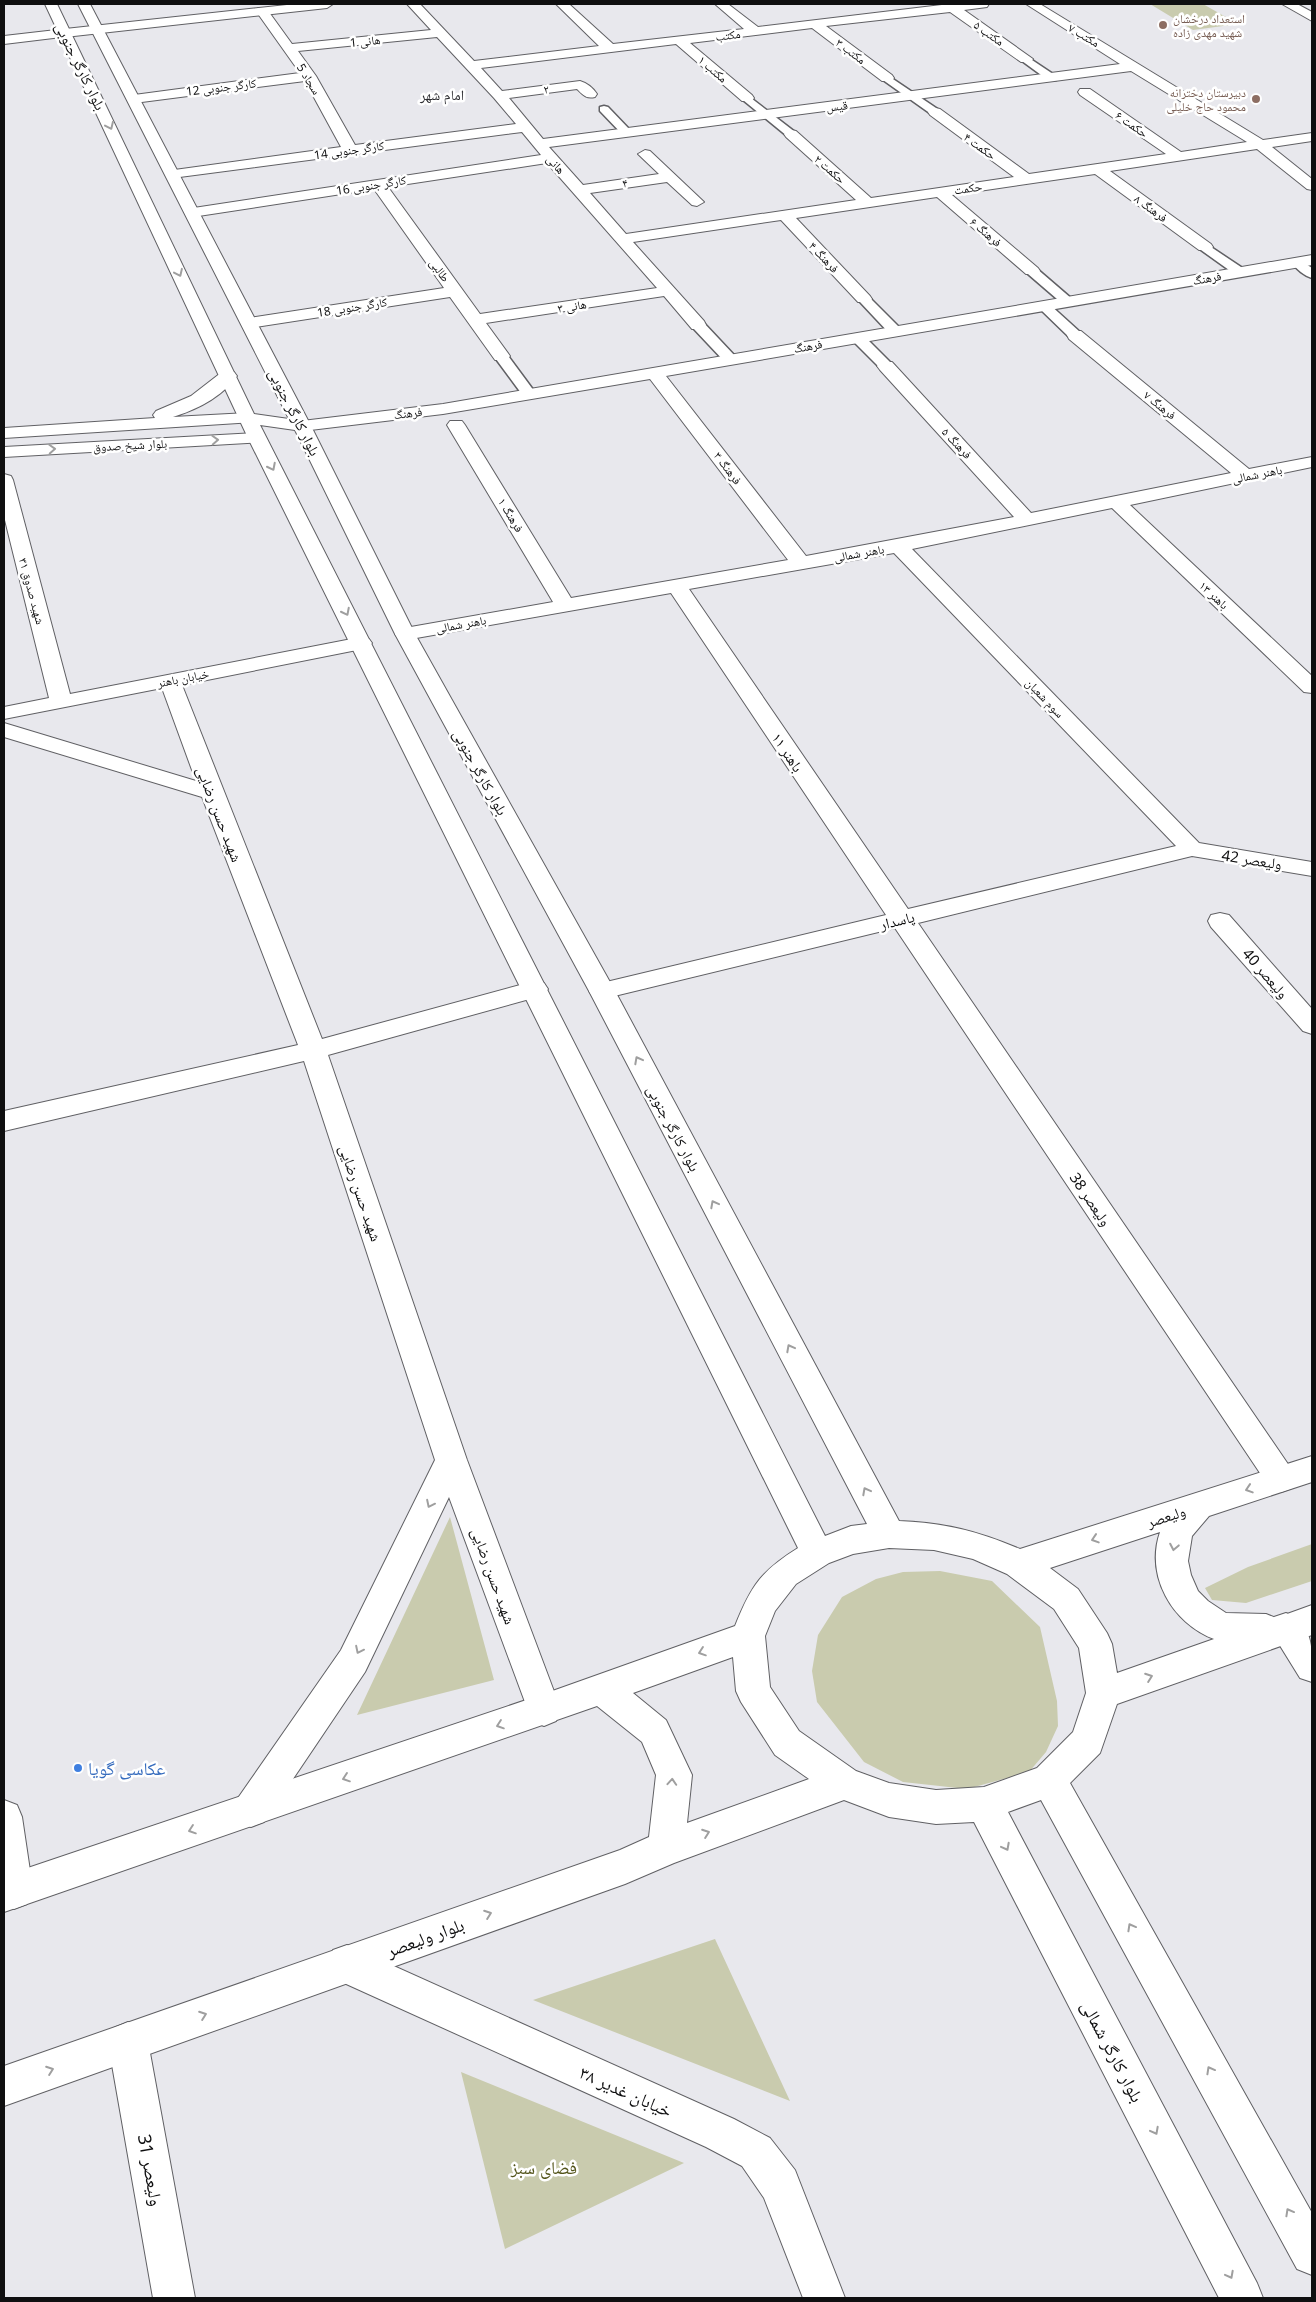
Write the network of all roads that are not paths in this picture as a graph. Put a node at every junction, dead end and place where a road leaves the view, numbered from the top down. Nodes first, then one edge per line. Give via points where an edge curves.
1 (50, 4) edge
2 (84, 4) edge
3 (327, 4) edge
4 (413, 4) edge
5 (562, 4) edge
6 (721, 4) edge
7 (881, 4) edge
8 (983, 4) edge
9 (1032, 4) edge
10 (1288, 4) edge
11 (280, 6) edge
12 (952, 7) junction
13 (262, 11) junction
14 (895, 14) junction
15 (1312, 17) edge
16 (814, 24) junction
17 (98, 29) junction
18 (755, 31) junction
19 (64, 33) junction
20 (441, 33) junction
21 (4, 40) edge
22 (680, 40) junction
23 (289, 48) junction
24 (610, 49) junction
25 (1026, 59) joint
26 (472, 65) junction
27 (1135, 66) junction
28 (567, 70) dead end
29 (309, 76) junction
30 (887, 78) joint
31 (1052, 78) junction
32 (1085, 92) dead end
33 (499, 95) junction
34 (912, 96) junction
35 (747, 98) joint
36 (134, 99) junction
37 (604, 109) dead end
38 (935, 112) joint
39 (768, 115) junction
40 (526, 128) junction
41 (627, 133) junction
42 (791, 134) joint
43 (1312, 137) edge
44 (540, 144) junction
45 (1259, 144) junction
46 (350, 150) junction
47 (645, 154) dead end
48 (1179, 156) junction
49 (551, 158) junction
50 (285, 159) junction
51 (1098, 168) junction
52 (172, 174) junction
53 (670, 176) junction
54 (1026, 179) junction
55 (378, 184) junction
56 (1312, 186) edge
57 (580, 190) junction
58 (940, 192) junction
59 (307, 195) junction
60 (697, 202) dead end
61 (868, 203) junction
62 (192, 212) junction
63 (784, 214) junction
64 (623, 239) junction
65 (1205, 247) joint
66 (1305, 261) edge
67 (1032, 271) joint
68 (1240, 272) junction
69 (1312, 274) edge
70 (455, 291) junction
71 (668, 291) junction
72 (864, 299) joint
73 (1068, 302) junction
74 (1044, 306) junction
75 (476, 320) junction
76 (249, 323) junction
77 (698, 325) joint
78 (895, 331) junction
79 (1075, 335) joint
80 (858, 338) junction
81 (501, 356) joint
82 (730, 359) junction
83 (886, 366) joint
84 (654, 372) junction
85 (228, 376) junction
86 (529, 394) junction
87 (456, 425) dead end
88 (129, 426) junction
89 (302, 426) junction
90 (253, 428) junction
91 (4, 433) edge
92 (4, 452) edge
93 (1312, 462) edge
94 (1246, 476) junction
95 (4, 480) edge
96 (1116, 502) junction
97 (1027, 520) junction
98 (898, 546) junction
99 (801, 563) junction
100 (676, 585) junction
101 (565, 605) junction
102 (383, 639) junction
103 (393, 672) junction
104 (426, 674) junction
105 (170, 680) junction
106 (1312, 687) edge
107 (61, 702) junction
108 (4, 713) edge
109 (4, 730) edge
110 (212, 793) junction
111 (1192, 849) junction
112 (1312, 869) edge
113 (901, 918) junction
114 (1220, 921) dead end
115 (535, 989) junction
116 (602, 991) junction
117 (1312, 1025) edge
118 (313, 1050) junction
119 (4, 1121) edge
120 (451, 1460) junction
121 (1312, 1469) edge
122 (1282, 1479) junction
123 (1198, 1506) junction
124 (889, 1534) junction
125 (817, 1553) junction
126 (1019, 1564) junction
127 (1299, 1624) edge
128 (748, 1636) junction
129 (1312, 1667) edge
130 (600, 1688) junction
131 (1103, 1693) junction
132 (544, 1710) junction
133 (1049, 1780) junction
134 (844, 1783) junction
135 (984, 1804) junction
136 (251, 1810) junction
137 (4, 1818) edge
138 (666, 1848) junction
139 (9, 1893) edge
140 (347, 1964) junction
141 (128, 2042) junction
142 (4, 2086) edge
143 (1312, 2254) edge
144 (174, 2298) edge
145 (824, 2298) edge
146 (1242, 2298) edge

1 - 19 street, بلوار کارگر جنوبی
2 - 17 street, بلوار کارگر جنوبی
3 - 11 street
4 - 20 street, هانی
5 - 24 street
6 - 18 street
7 - 14 street
8 - 12 street, مکتب
9 - 27 street, مکتب ۷
10 - 15 street
11 - 13 street
12 - 14 street, مکتب
12 - 25 street, مکتب ۵
13 - 17 street
13 - 23 street, سجاد 5
14 - 16 street, مکتب
16 - 18 street, مکتب
16 - 30 street, مکتب ۳
17 - 19 street
17 - 36 street, بلوار کارگر جنوبی
18 - 22 street, مکتب
19 - 21 street
19 -> 85 street, بلوار کارگر جنوبی
20 - 23 street, هانی 1
20 - 26 street, هانی
22 - 24 street, مکتب
22 - 35 street, مکتب ۱
23 - 29 street, سجاد 5
24 - 26 street, مکتب
25 - 31 lane
26 - 33 street, هانی
27 - 31 street, قیس
27 - 45 street, مکتب ۷
28 - 33 street, ۲ via 585,89
29 - 36 street, کارگر جنوبی 12
29 - 46 street, سجاد 5
30 - 34 lane
31 - 34 street, قیس
32 - 48 street, حکمت ۶
33 - 40 street, هانی
34 - 38 lane
34 - 39 street, قیس
35 - 39 lane
36 - 52 street, بلوار کارگر جنوبی
37 - 41 lane
38 - 54 street, حکمت ۴
39 - 41 street, قیس
39 - 42 lane
40 - 44 street, هانی
40 - 46 street, کارگر جنوبی 14
41 - 44 street, قیس
42 - 61 street, حکمت ۲
43 - 45 street, حکمت
44 - 49 street, هانی
45 - 48 street, حکمت
45 - 56 street, مکتب ۷
46 - 50 street, کارگر جنوبی 14
47 - 53 street
48 - 51 street, حکمت
49 - 55 street, کارگر جنوبی 16
49 - 57 street, هانی
50 - 52 street, کارگر جنوبی 14
50 - 59 street
51 - 54 street, حکمت
51 - 65 street, فرهنگ ۸
52 - 62 street, بلوار کارگر جنوبی
53 - 57 street, ۴
53 - 60 street
54 - 58 street, حکمت
55 - 59 street, کارگر جنوبی 16
55 - 70 street, طالبی
57 - 64 street, هانی
58 - 61 street, حکمت
58 - 67 street, فرهنگ ۶
59 - 62 street, کارگر جنوبی 16
61 - 63 street, حکمت
62 - 76 street, بلوار کارگر جنوبی
63 - 64 street, حکمت
63 - 72 street, فرهنگ ۴
64 - 71 street, هانی
65 - 68 lane
66 - 68 street, فرهنگ
66 - 69 lane
67 - 73 lane
68 - 73 street, فرهنگ
70 - 75 street, طالبی
70 - 76 street, کارگر جنوبی 18
71 - 75 street, هانی ۳
71 - 77 street, هانی
72 - 78 lane
73 - 74 street, فرهنگ
74 - 78 street, فرهنگ
74 - 79 lane
75 - 81 street, طالبی
76 - 89 street, بلوار کارگر جنوبی
77 - 82 lane
78 - 80 street, فرهنگ
79 - 94 street, فرهنگ ۷
80 - 82 street, فرهنگ
80 - 83 lane
81 - 86 lane
82 - 84 street, فرهنگ
83 - 97 street, فرهنگ ۵
84 - 86 street, فرهنگ
84 - 99 street, فرهنگ ۳
85 - 88 street via 196,402
85 - 90 street, بلوار کارگر جنوبی
86 - 89 street, فرهنگ via 443,409
87 - 101 street, فرهنگ ۱
88 - 90 street, بلوار شیخ صدوق
88 - 91 street, بلوار شیخ صدوق
89 - 90 street, فرهنگ
89 - 102 street, بلوار کارگر جنوبی
92 -> 90 street, بلوار شیخ صدوق
90 -> 102 street, بلوار کارگر جنوبی
93 - 94 street, باهنر شمالی
94 - 96 street, باهنر شمالی
95 - 107 street, شهید صدوق ۳۱
96 - 97 street, باهنر شمالی
96 - 106 street, باهنر ۱۳
97 - 98 street, باهنر شمالی
98 - 99 street, باهنر شمالی
98 - 111 street, سوم شعبان
99 - 100 street, باهنر شمالی
100 - 101 street, باهنر شمالی
100 - 113 street, باهنر ۱۱
101 - 102 street, باهنر شمالی
102 - 103 street, بلوار کارگر جنوبی
102 - 104 street, بلوار کارگر جنوبی
102 - 105 street, خیابان باهنر
103 - 104 street
103 - 115 street, بلوار کارگر جنوبی
104 - 116 street, بلوار کارگر جنوبی
105 - 107 street, خیابان باهنر
105 - 110 street, شهید حسن رضایی
107 - 108 street, خیابان باهنر
109 - 110 street
110 - 118 street, شهید حسن رضایی
111 - 112 street, ولیعصر 42
111 - 113 street, پاسدار
113 - 116 street, پاسدار
113 - 122 street, ولیعصر 38
114 - 117 street, ولیعصر 40
115 - 118 street
115 - 125 street, بلوار کارگر جنوبی
124 -> 116 street, بلوار کارگر جنوبی
118 - 119 street
118 - 120 street, شهید حسن رضایی
120 - 132 street, شهید حسن رضایی
120 -> 136 street via 354,1661
121 - 122 street, ولیعصر
122 -> 123 street, ولیعصر
123 -> 126 street, ولیعصر
123 -> 127 street via 1177,1532 1171,1560 1177,1586 1195,1612 1220,1626 1248,1630
124 - 125 street via 851,1540
124 - 126 street via 934,1536 978,1546
125 - 128 street via 778,1581 760,1603
126 - 131 street via 1066,1599 1095,1644
127 - 129 street
131 -> 127 street
128 -> 130 street
128 - 134 street via 753,1690 787,1743
130 - 132 street
138 -> 130 street via 674,1775 654,1731
131 - 133 street via 1088,1741
132 -> 136 street
133 - 135 street
143 -> 133 street
134 - 135 street via 889,1800 936,1807
138 -> 134 street, بلوار ولیعصر
135 -> 146 street, بلوار کارگر شمالی
136 -> 139 street
137 - 139 street
140 -> 138 street, بلوار ولیعصر via 625,1866
141 -> 140 street, بلوار ولیعصر
140 - 145 street, خیابان غدیر ۳۸ via 756,2152 780,2184
142 -> 141 street, بلوار ولیعصر
141 - 144 street, ولیعصر 31

